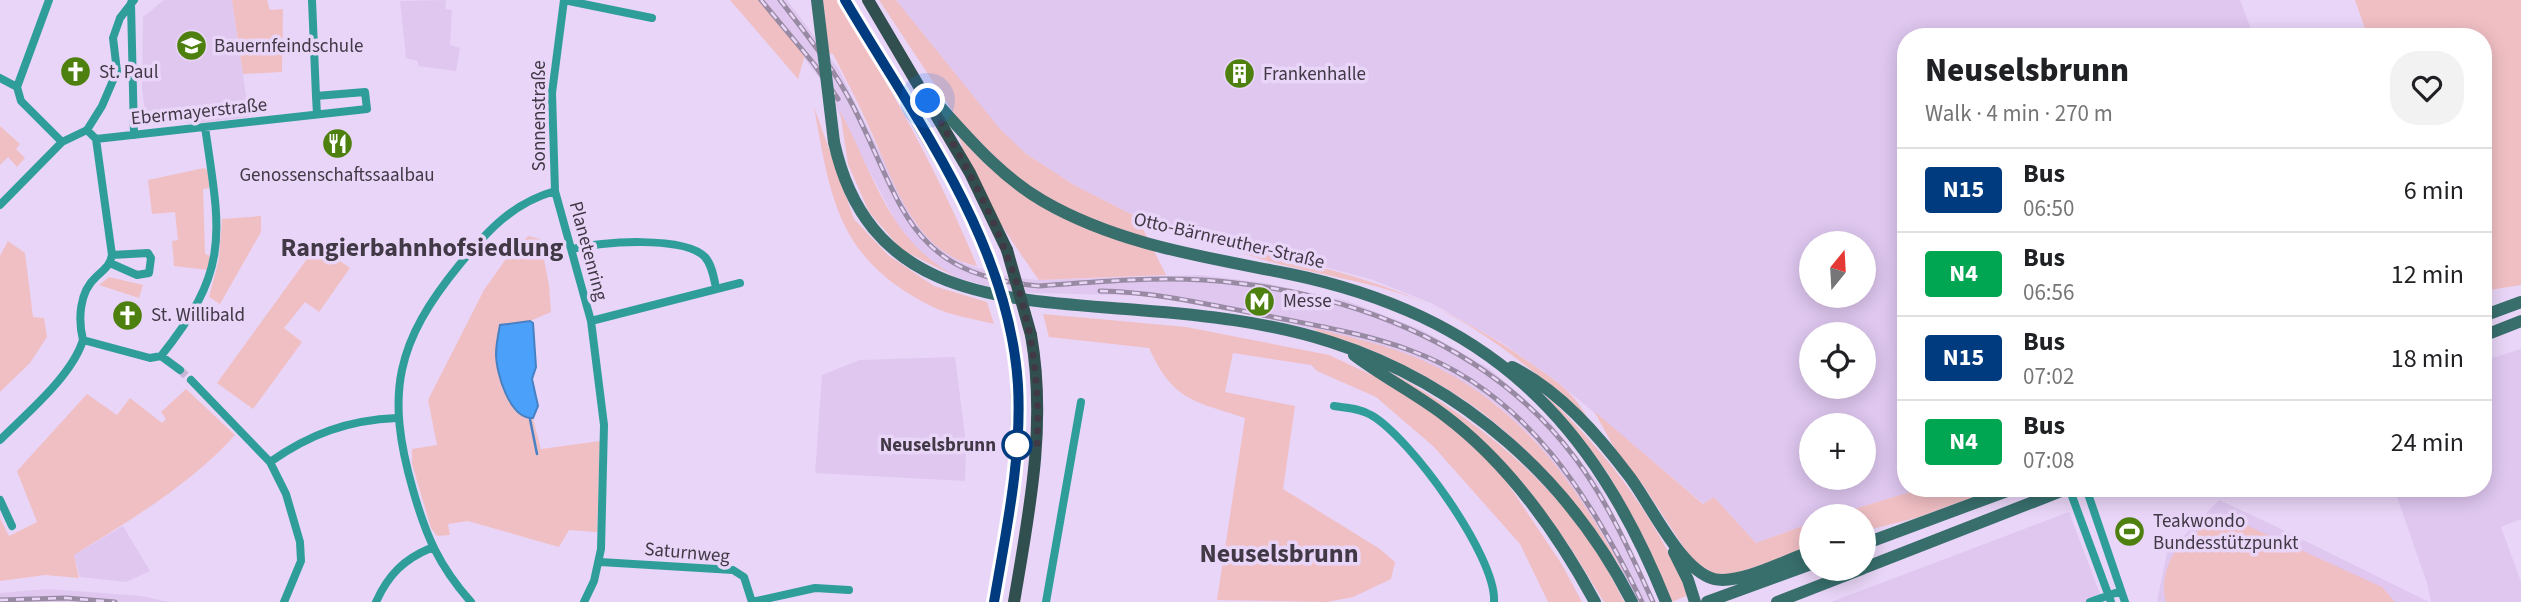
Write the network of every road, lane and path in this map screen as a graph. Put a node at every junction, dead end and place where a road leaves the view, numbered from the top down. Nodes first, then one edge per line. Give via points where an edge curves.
1 (49, 0) edge
2 (312, 0) edge
3 (564, 0) edge
4 (817, 0) edge
5 (845, 0) edge
6 (868, 0) edge
7 (132, 1) edge
8 (652, 18) dead end
9 (0, 78) edge
10 (914, 79) junction
11 (16, 87) junction
12 (316, 96) junction
13 (317, 114) junction
14 (205, 127) junction
15 (87, 130) junction
16 (134, 135) junction
17 (96, 139) junction
18 (62, 142) junction
19 (555, 191) junction
20 (0, 205) edge
21 (573, 249) junction
22 (111, 259) junction
23 (740, 283) dead end
24 (716, 288) junction
25 (2521, 302) edge
26 (2492, 313) edge
27 (591, 321) junction
28 (2521, 321) edge
29 (2492, 332) edge
30 (83, 340) junction
31 (1343, 346) junction
32 (161, 356) junction
33 (1492, 357) junction
34 (180, 370) tunnel mouth
35 (191, 380) tunnel mouth
36 (1081, 402) dead end
37 (1334, 406) dead end
38 (397, 418) junction
39 (0, 440) edge
40 (270, 462) junction
41 (1991, 497) edge
42 (2046, 497) edge
43 (2072, 497) edge
44 (2089, 497) edge
45 (0, 500) edge
46 (12, 526) dead end
47 (1668, 535) junction
48 (1876, 540) edge
49 (432, 548) junction
50 (1799, 556) edge
51 (600, 562) junction
52 (1876, 563) edge
53 (1799, 568) edge
54 (1830, 581) edge
55 (1588, 588) junction
56 (849, 590) dead end
57 (2121, 591) junction
58 (2110, 598) edge
59 (284, 602) edge
60 (376, 602) edge
61 (471, 602) edge
62 (584, 602) edge
63 (994, 602) edge
64 (1014, 602) edge
65 (1046, 602) edge
66 (1494, 602) edge
67 (1588, 602) edge
68 (1595, 602) edge
69 (1632, 602) edge
70 (1665, 602) edge
71 (1695, 602) edge
72 (1707, 602) edge
73 (1777, 602) edge
74 (2090, 602) edge
75 (2125, 602) edge

1 - 11 street
2 - 12 street
3 - 8 street, Sonnenstraße
3 - 19 street, Sonnenstraße via 552,93
4 - 31 main road, bridge via 834,142 851,194 874,229 906,260 976,293 1235,320
5 - 63 main road, bridge via 948,174 996,276 1011,331 1018,384 1017,445
6 - 10 main road
7 - 15 street via 113,38 117,71
7 - 16 street
9 - 11 street
10 - 33 main road, Otto-Bärnreuther-Straße via 996,166 1032,194 1077,219 1170,250 1371,295 1428,319
10 - 64 main road, bridge via 970,173 1007,250 1031,335 1037,447
11 - 18 street via 21,101
12 - 13 street
12 - 13 street, Ebermayerstraße via 366,92 367,109
13 - 14 street, Ebermayerstraße
14 - 16 street, Ebermayerstraße
14 - 32 street via 217,218 212,275 186,326
15 - 17 street
15 - 18 street
16 - 17 street, Ebermayerstraße
17 - 22 street
18 - 20 street
19 - 21 street, Planetenring
19 - 38 street, Planetenring via 529,199 502,217 435,296 408,347 399,377
21 - 24 street via 619,240 694,250 706,258
21 - 27 street, Planetenring
22 - 22 street via 138,275 151,268 148,253
22 - 30 street via 89,286 78,323
23 - 24 street
24 - 27 street
25 - 26 main road
27 - 51 street, Planetenring via 604,425
28 - 29 main road
30 - 32 street via 150,358
30 - 39 street via 59,378
31 - 55 main road via 1445,415 1492,458 1548,525
31 - 69 main road via 1435,389 1508,442 1572,508 1600,545
32 - 34 street
33 - 47 main road, Otto-Bärnreuther-Straße via 1535,378 1588,428 1629,476
33 - 70 main road, Otto-Bärnreuther-Straße via 1559,418 1596,465 1626,515
35 - 40 street
36 - 65 street
37 - 66 street via 1370,414 1422,465 1487,566
38 - 40 street via 370,419 322,432
38 - 49 street, Planetenring via 404,459
40 - 59 street via 286,494 300,542 298,571
41 - 48 main road
42 - 52 main road
43 - 58 street
44 - 57 street
45 - 46 street
47 - 50 main road, Otto-Bärnreuther-Straße via 1693,567 1719,579 1747,575
47 - 71 main road, Otto-Bärnreuther-Straße
49 - 60 street via 400,565
49 - 61 street, Planetenring
51 - 56 street, Saturnweg via 733,570 744,578 752,602 816,589
51 - 62 street, Planetenring
53 - 72 main road
54 - 73 main road
55 - 67 main road
55 - 68 main road
57 - 58 street
57 - 75 street
58 - 74 street

